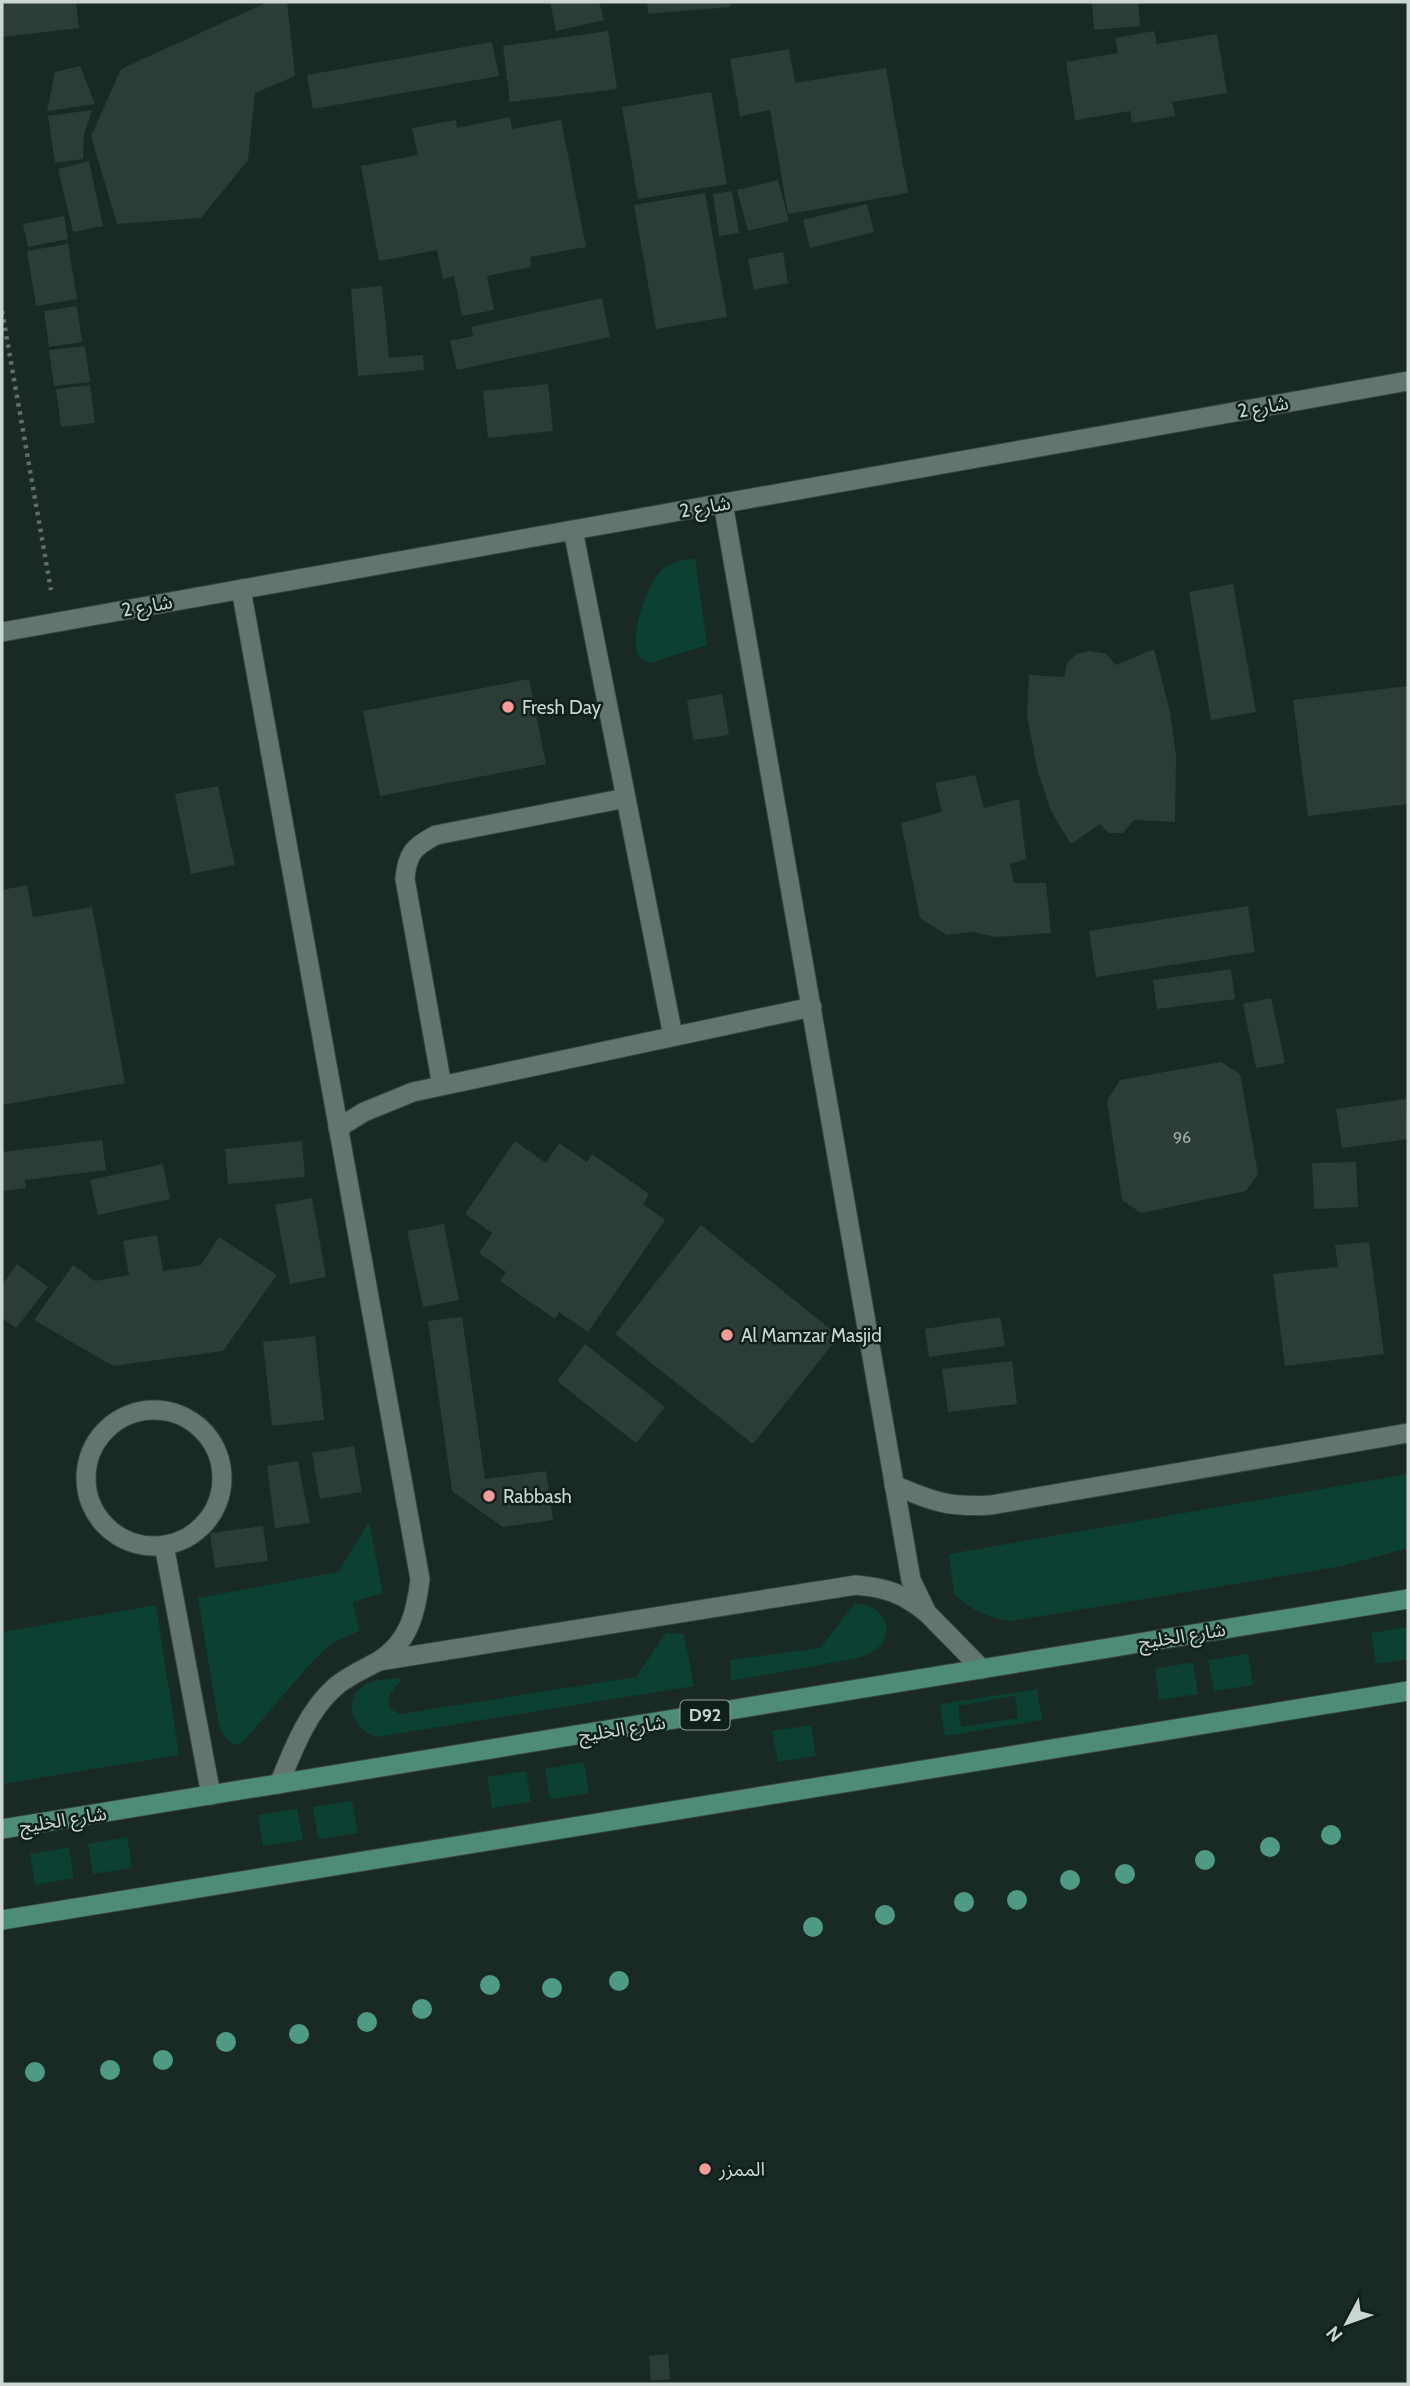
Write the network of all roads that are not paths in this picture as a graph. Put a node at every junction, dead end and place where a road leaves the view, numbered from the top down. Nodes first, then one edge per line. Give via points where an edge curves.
1 (1408, 382) edge
2 (723, 503) junction
3 (573, 530) junction
4 (241, 589) junction
5 (2, 632) edge
6 (626, 798) junction
7 (812, 1007) junction
8 (673, 1036) junction
9 (442, 1086) junction
10 (338, 1128) junction
11 (1408, 1433) edge
12 (894, 1485) junction
13 (164, 1545) junction
14 (1408, 1600) edge
15 (926, 1613) junction
16 (379, 1661) junction
17 (982, 1669) junction
18 (1408, 1691) edge
19 (279, 1784) junction
20 (211, 1795) junction
21 (2, 1829) edge
22 (2, 1920) edge

1 - 2 street, شارع 2
2 - 3 street, شارع 2
2 - 7 street
3 - 4 street, شارع 2
3 - 6 street
4 - 5 street, شارع 2
4 - 10 street
6 - 8 street
6 - 9 street via 436,835 418,844 407,860 405,879
7 - 8 street
7 - 12 street
8 - 9 street
9 - 10 street via 387,1101
10 - 16 street via 420,1579 416,1611 402,1639
11 - 12 street via 991,1505 962,1507
12 - 15 street via 911,1580
13 - 13 street via 186,1538 203,1525 216,1506 222,1485 220,1462 211,1441 177,1414 155,1409 132,1413 97,1440 88,1460 86,1482 91,1504 103,1523 142,1545
13 - 20 street
14 - 17 main road, شارع الخليج / D92
15 - 16 street via 907,1597 882,1587 856,1586
15 - 17 street
16 - 19 street via 357,1671 320,1704 294,1747
17 - 19 main road, شارع الخليج / D92
18 - 22 main road
19 - 20 main road, شارع الخليج / D92
20 - 21 main road, شارع الخليج / D92

